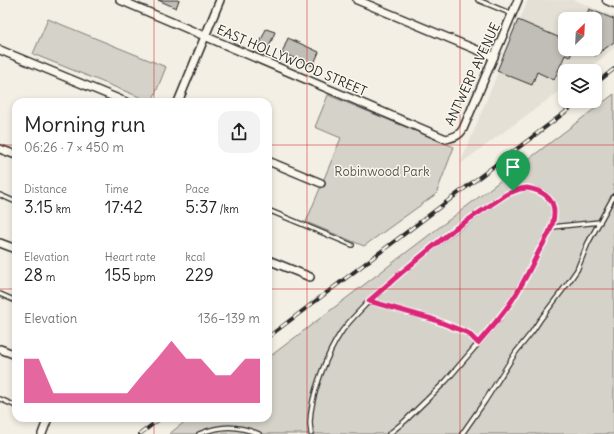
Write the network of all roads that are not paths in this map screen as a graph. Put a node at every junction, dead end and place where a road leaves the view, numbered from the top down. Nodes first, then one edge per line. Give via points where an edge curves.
1 (120, 0) edge
2 (220, 0) edge
3 (357, 0) edge
4 (478, 0) edge
5 (518, 0) edge
6 (606, 0) edge
7 (614, 3) edge
8 (512, 14) junction
9 (205, 36) junction
10 (0, 50) edge
11 (494, 57) junction
12 (116, 98) edge
13 (180, 98) edge
14 (456, 136) joint
15 (0, 149) edge
16 (12, 154) edge
17 (272, 163) edge
18 (321, 183) dead end
19 (0, 195) edge
20 (614, 196) edge
21 (12, 200) edge
22 (272, 212) edge
23 (600, 222) junction
24 (552, 227) junction
25 (0, 242) edge
26 (352, 245) dead end
27 (12, 247) edge
28 (272, 262) edge
29 (310, 278) dead end
30 (0, 294) edge
31 (12, 299) edge
32 (369, 301) junction
33 (478, 343) junction
34 (0, 348) edge
35 (12, 353) edge
36 (0, 399) edge
37 (12, 404) edge
38 (46, 422) edge
39 (42, 434) edge
40 (199, 434) edge
41 (259, 434) edge
42 (311, 434) edge
43 (389, 434) edge
44 (462, 434) edge

1 - 9 street, EAST HOLLYWOOD STREET
2 - 9 street
3 - 11 street
4 - 8 lane
5 - 8 street, ANTWERP AVENUE
6 - 7 street
8 - 11 street, ANTWERP AVENUE
9 - 13 street
9 - 14 street, EAST HOLLYWOOD STREET via 446,138
10 - 12 street
11 - 14 street, ANTWERP AVENUE via 463,129
15 - 16 street
17 - 18 street
19 - 21 lane
20 - 23 lane
22 - 26 lane
23 - 24 lane
23 - 44 lane via 577,270 516,352
24 - 32 lane via 554,211 551,200 546,195 534,189 513,191 453,230
24 - 33 lane via 511,302
25 - 27 street
28 - 29 street
30 - 31 lane
32 - 33 lane via 432,319 468,333
32 - 42 lane via 342,332 330,352 314,399 310,421
33 - 43 lane via 446,380
34 - 35 street
36 - 37 lane
38 - 39 street
40 - 41 lane via 230,427 247,429

